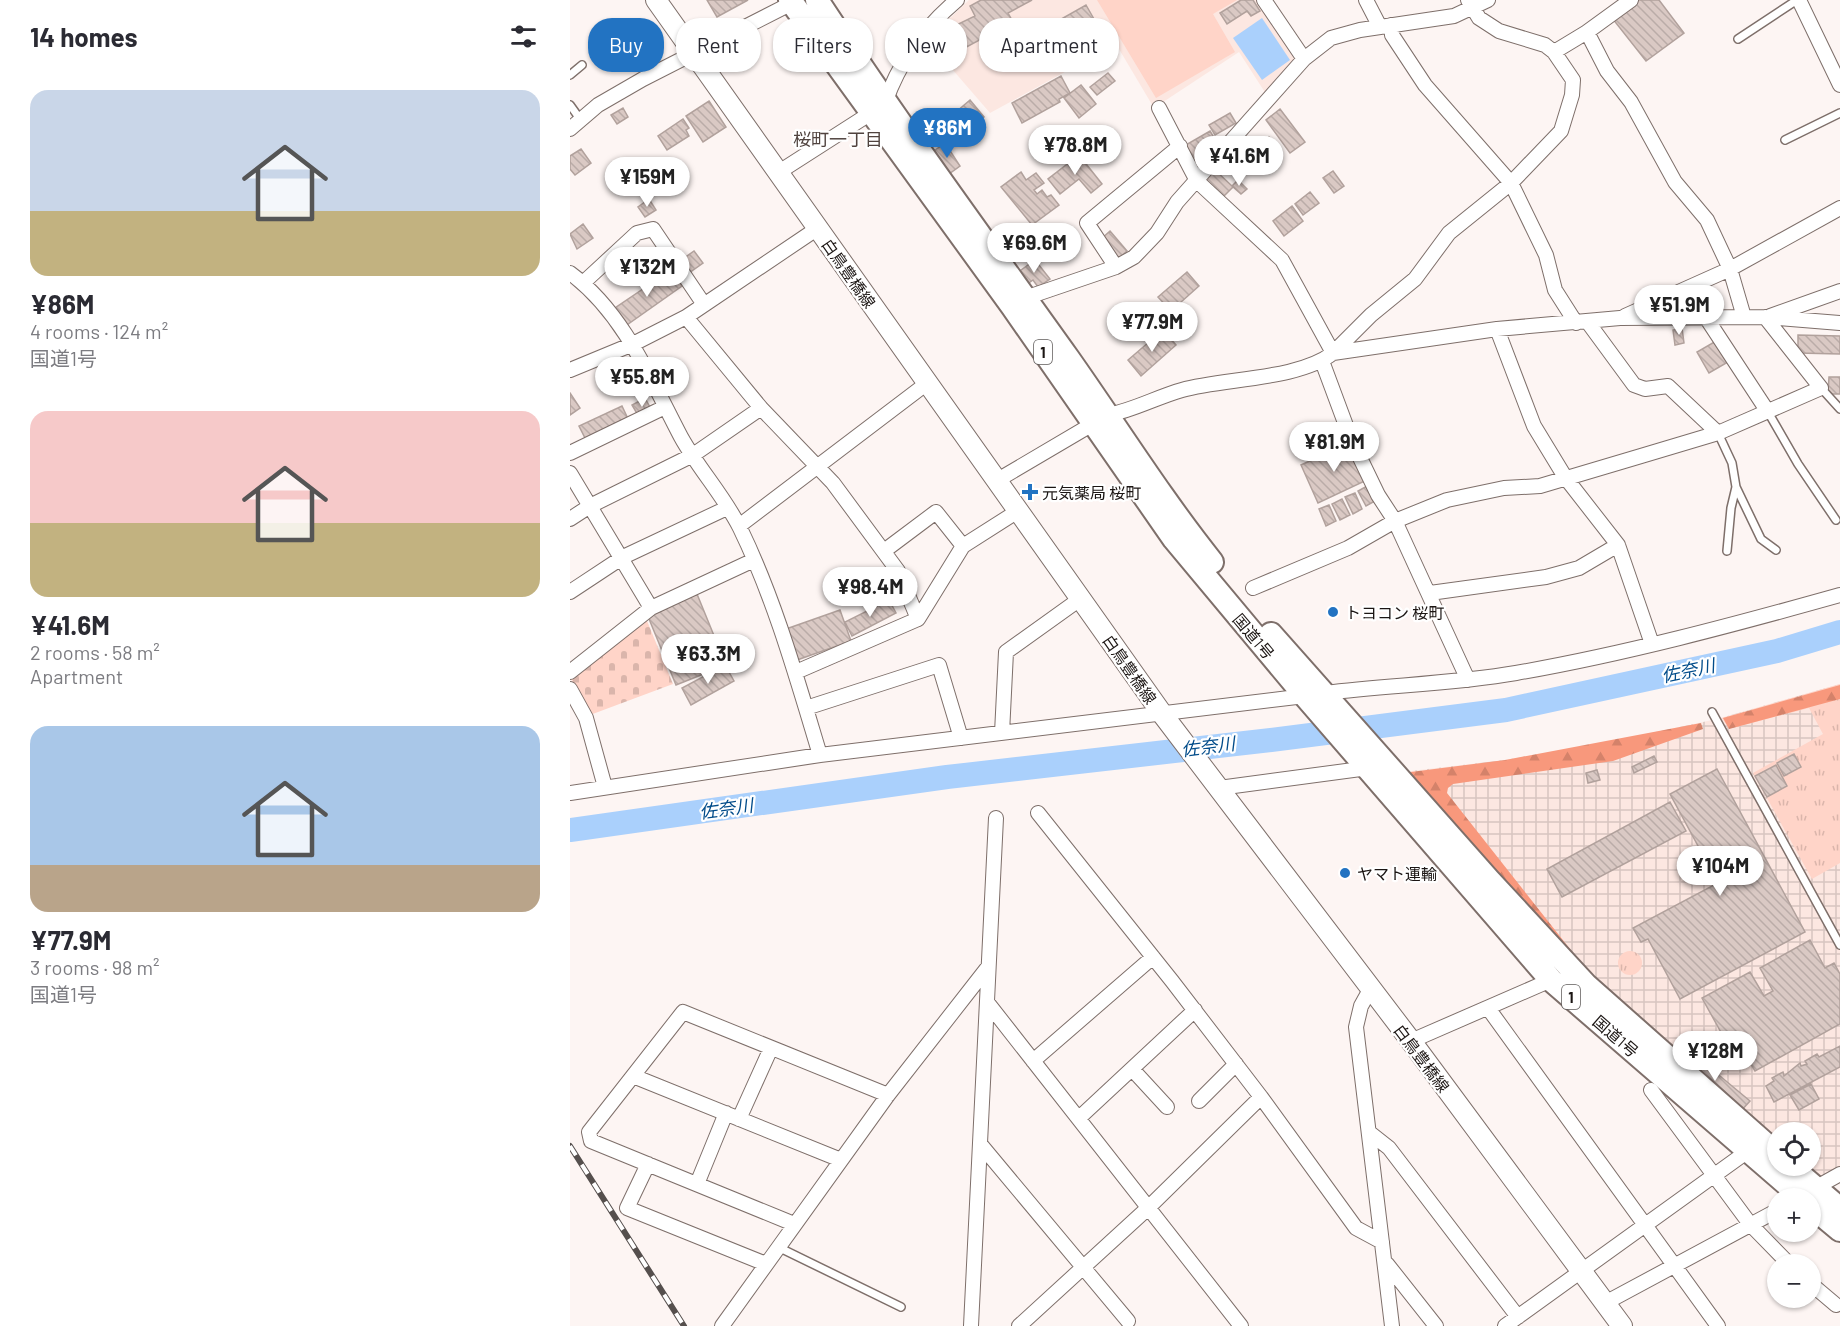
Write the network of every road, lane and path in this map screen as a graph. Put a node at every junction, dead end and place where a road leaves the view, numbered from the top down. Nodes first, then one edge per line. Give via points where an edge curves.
1 (656, 0) edge
2 (817, 0) edge
3 (957, 0) edge
4 (1264, 0) edge
5 (1366, 0) edge
6 (1488, 0) edge
7 (1631, 0) edge
8 (1798, 0) edge
9 (791, 1) edge
10 (1470, 5) edge
11 (760, 18) edge
12 (1385, 26) junction
13 (676, 30) edge
14 (1587, 32) junction
15 (1738, 39) dead end
16 (1554, 52) junction
17 (1304, 59) junction
18 (676, 63) edge
19 (582, 65) dead end
20 (705, 72) edge
21 (570, 75) edge
22 (1840, 85) edge
23 (570, 105) edge
24 (878, 108) junction
25 (1159, 108) dead end
26 (1840, 113) edge
27 (580, 118) junction
28 (570, 129) edge
29 (1785, 140) dead end
30 (1180, 146) junction
31 (779, 172) junction
32 (1197, 181) junction
33 (1511, 183) junction
34 (1840, 208) edge
35 (818, 228) junction
36 (1116, 267) junction
37 (1730, 269) junction
38 (570, 273) edge
39 (583, 283) junction
40 (1840, 291) edge
41 (1025, 298) junction
42 (703, 303) junction
43 (686, 317) junction
44 (1743, 317) junction
45 (1765, 317) junction
46 (1620, 318) junction
47 (1707, 319) junction
48 (1581, 322) junction
49 (1840, 323) edge
50 (1497, 329) junction
51 (633, 344) junction
52 (1328, 357) junction
53 (570, 370) edge
54 (926, 384) junction
55 (1821, 388) junction
56 (665, 407) junction
57 (761, 408) junction
58 (1840, 409) edge
59 (1768, 412) junction
60 (1100, 419) junction
61 (1718, 433) junction
62 (570, 453) edge
63 (693, 455) junction
64 (816, 466) junction
65 (570, 473) edge
66 (1565, 477) junction
67 (996, 481) junction
68 (1736, 487) junction
69 (590, 506) junction
70 (727, 508) junction
71 (1018, 511) junction
72 (570, 519) edge
73 (1836, 520) dead end
74 (1395, 521) junction
75 (739, 526) junction
76 (1617, 545) junction
77 (963, 546) junction
78 (1776, 550) dead end
79 (884, 551) junction
80 (1727, 551) dead end
81 (622, 557) junction
82 (754, 560) junction
83 (1253, 588) dead end
84 (570, 592) edge
85 (1430, 593) junction
86 (1840, 595) edge
87 (1080, 599) junction
88 (651, 608) junction
89 (918, 619) junction
90 (1652, 644) junction
91 (570, 672) edge
92 (796, 672) junction
93 (1468, 680) junction
94 (570, 689) edge
95 (1315, 694) junction
96 (806, 708) junction
97 (1712, 712) dead end
98 (1163, 715) junction
99 (1002, 734) junction
100 (961, 738) junction
101 (820, 754) junction
102 (1376, 765) junction
103 (605, 787) junction
104 (1219, 788) junction
105 (570, 793) edge
106 (1038, 813) dead end
107 (996, 818) dead end
108 (1840, 945) edge
109 (1153, 957) junction
110 (988, 966) junction
111 (1551, 980) junction
112 (1371, 988) junction
113 (987, 1002) junction
114 (1488, 1008) junction
115 (1195, 1010) junction
116 (1411, 1041) junction
117 (771, 1048) junction
118 (1033, 1060) junction
119 (1236, 1064) junction
120 (1132, 1069) junction
121 (633, 1076) junction
122 (1651, 1090) dead end
123 (888, 1095) junction
124 (1261, 1097) junction
125 (1199, 1101) dead end
126 (1167, 1107) dead end
127 (732, 1116) junction
128 (1079, 1118) junction
129 (1370, 1133) junction
130 (981, 1145) junction
131 (1767, 1145) edge
132 (1748, 1151) junction
133 (841, 1160) junction
134 (648, 1164) junction
135 (1840, 1174) edge
136 (1713, 1176) junction
137 (697, 1184) junction
138 (1795, 1188) edge
139 (1819, 1188) edge
140 (1821, 1202) edge
141 (1148, 1208) junction
142 (1840, 1209) edge
143 (1821, 1212) edge
144 (1767, 1216) edge
145 (794, 1224) junction
146 (1750, 1224) junction
147 (1646, 1225) junction
148 (1840, 1230) edge
149 (1382, 1242) junction
150 (778, 1247) junction
151 (1779, 1254) edge
152 (766, 1264) junction
153 (1386, 1264) junction
154 (1675, 1264) junction
155 (1083, 1266) junction
156 (1580, 1272) junction
157 (1821, 1292) edge
158 (1605, 1303) junction
159 (1836, 1305) dead end
160 (901, 1307) dead end
161 (1518, 1317) junction
162 (1127, 1324) edge
163 (722, 1326) edge
164 (971, 1326) edge
165 (1019, 1326) edge
166 (1242, 1326) edge
167 (1392, 1326) edge
168 (1436, 1326) edge
169 (1505, 1326) edge
170 (1622, 1326) edge
171 (1718, 1326) edge

1 - 13 main road, 白鳥豊橋線
2 - 24 highway, 国道1号 / 1
3 - 24 street via 939,15 906,57
4 - 17 street
5 - 12 street
6 - 10 street
7 - 14 street
8 - 15 lane
8 - 22 street
9 - 11 street
9 - 24 highway, 国道1号 / 1
10 - 12 street via 1454,16
10 - 16 street via 1479,18 1499,31 1545,45
12 - 17 street via 1331,38
12 - 33 street via 1425,85
14 - 16 street
14 - 37 street via 1675,182 1707,220
16 - 33 street via 1573,80 1561,131
17 - 32 street
18 - 27 street
19 - 21 lane
20 - 31 main road, 白鳥豊橋線
23 - 27 lane
24 - 31 street
24 - 41 highway, 国道1号 / 1
24 - 60 highway, 国道1号 / 1 via 1012,306
25 - 30 street
26 - 29 lane
27 - 28 street
30 - 32 street
30 - 36 street via 1087,223
31 - 35 main road, 白鳥豊橋線
32 - 36 street via 1177,202 1157,233 1134,257
32 - 52 street via 1282,260
33 - 48 street via 1546,255 1555,290
33 - 52 street via 1449,233 1414,279
34 - 37 street
35 - 42 street
35 - 54 main road, 白鳥豊橋線
36 - 41 street
37 - 44 street
37 - 46 street
38 - 39 street
39 - 42 street via 637,233 653,229
39 - 51 street
40 - 45 street
41 - 60 highway, 国道1号 / 1
42 - 43 street
43 - 51 street
43 - 57 street
44 - 45 street
44 - 47 street
45 - 49 street
45 - 55 street
46 - 47 street
46 - 48 street
47 - 59 street
48 - 50 street
48 - 61 street via 1634,385 1645,389 1668,386
50 - 52 street
50 - 66 street via 1534,426
51 - 53 street
51 - 56 street
52 - 60 street via 1274,374 1180,390
52 - 74 street via 1351,439
54 - 64 street
54 - 67 main road, 白鳥豊橋線
55 - 58 lane
55 - 59 street
56 - 62 street
56 - 63 street
57 - 63 street
57 - 64 street
59 - 61 street
59 - 73 lane
60 - 67 street
60 - 95 highway, 国道1号 / 1 via 1173,539
61 - 66 street
61 - 68 lane via 1732,463
63 - 69 street
63 - 70 street
64 - 75 street
64 - 79 street
65 - 69 street
66 - 74 street via 1540,486 1504,488 1447,500
66 - 76 street
67 - 71 main road, 白鳥豊橋線
68 - 78 lane via 1761,539
68 - 80 lane
69 - 72 street
69 - 81 street
70 - 75 street
70 - 81 street
71 - 77 street
71 - 87 main road, 白鳥豊橋線
74 - 83 street via 1348,549
74 - 85 street
75 - 82 street
76 - 85 street via 1579,568 1546,577
76 - 90 street
77 - 79 street via 936,512
77 - 89 street
79 - 89 street via 898,571
81 - 84 street
81 - 88 street
82 - 88 street
82 - 92 street
85 - 93 street
86 - 90 street
87 - 98 main road, 白鳥豊橋線
87 - 99 street via 1006,652
88 - 91 street
89 - 92 street
90 - 93 street
92 - 96 street
93 - 95 street
94 - 103 street via 586,718
95 - 98 street
95 - 102 highway, 国道1号 / 1
96 - 100 street via 939,665
96 - 101 street
97 - 108 lane
98 - 99 street
98 - 104 main road, 白鳥豊橋線
99 - 100 street
100 - 101 street
101 - 103 street
102 - 104 street
102 - 111 highway, 国道1号 / 1
102 - 131 highway, 国道1号 / 1 via 1586,985
103 - 105 street
104 - 112 main road, 白鳥豊橋線
106 - 109 street
107 - 110 street
109 - 115 street
109 - 118 street
110 - 113 street
110 - 123 street
111 - 114 street
111 - 132 highway, 国道1号 / 1
112 - 116 main road, 白鳥豊橋線
112 - 129 street via 1356,1027
113 - 118 street
113 - 130 street
114 - 116 street
114 - 147 street
115 - 119 street
115 - 120 street
116 - 156 main road, 白鳥豊橋線
117 - 121 street via 683,1012
117 - 123 street
117 - 127 street
118 - 128 street
119 - 124 street
119 - 125 street
120 - 126 street
120 - 128 street
121 - 127 street
121 - 134 street via 589,1132 591,1141
122 - 136 street
123 - 133 street
124 - 141 street
124 - 149 street via 1356,1228
127 - 133 street
127 - 137 street
128 - 141 street
129 - 149 street
129 - 161 street via 1389,1148
130 - 155 street
130 - 164 street
132 - 136 street
132 - 138 highway, 国道1号 / 1
133 - 145 street
134 - 137 street
134 - 152 street via 627,1208
135 - 139 street
136 - 146 street
136 - 147 street
137 - 145 street
140 - 142 highway, 国道1号 / 1
141 - 155 street
141 - 166 street
143 - 148 highway, 国道1号 / 1
144 - 146 street
145 - 150 street
146 - 151 street
146 - 154 street
147 - 154 street
147 - 156 street
149 - 153 street
150 - 152 street
150 - 160 lane
152 - 163 street
153 - 167 street
153 - 168 street
154 - 158 street
154 - 171 street
155 - 162 street
155 - 165 street
156 - 158 main road, 白鳥豊橋線
156 - 161 street
157 - 159 street
158 - 170 main road, 白鳥豊橋線
161 - 169 street

